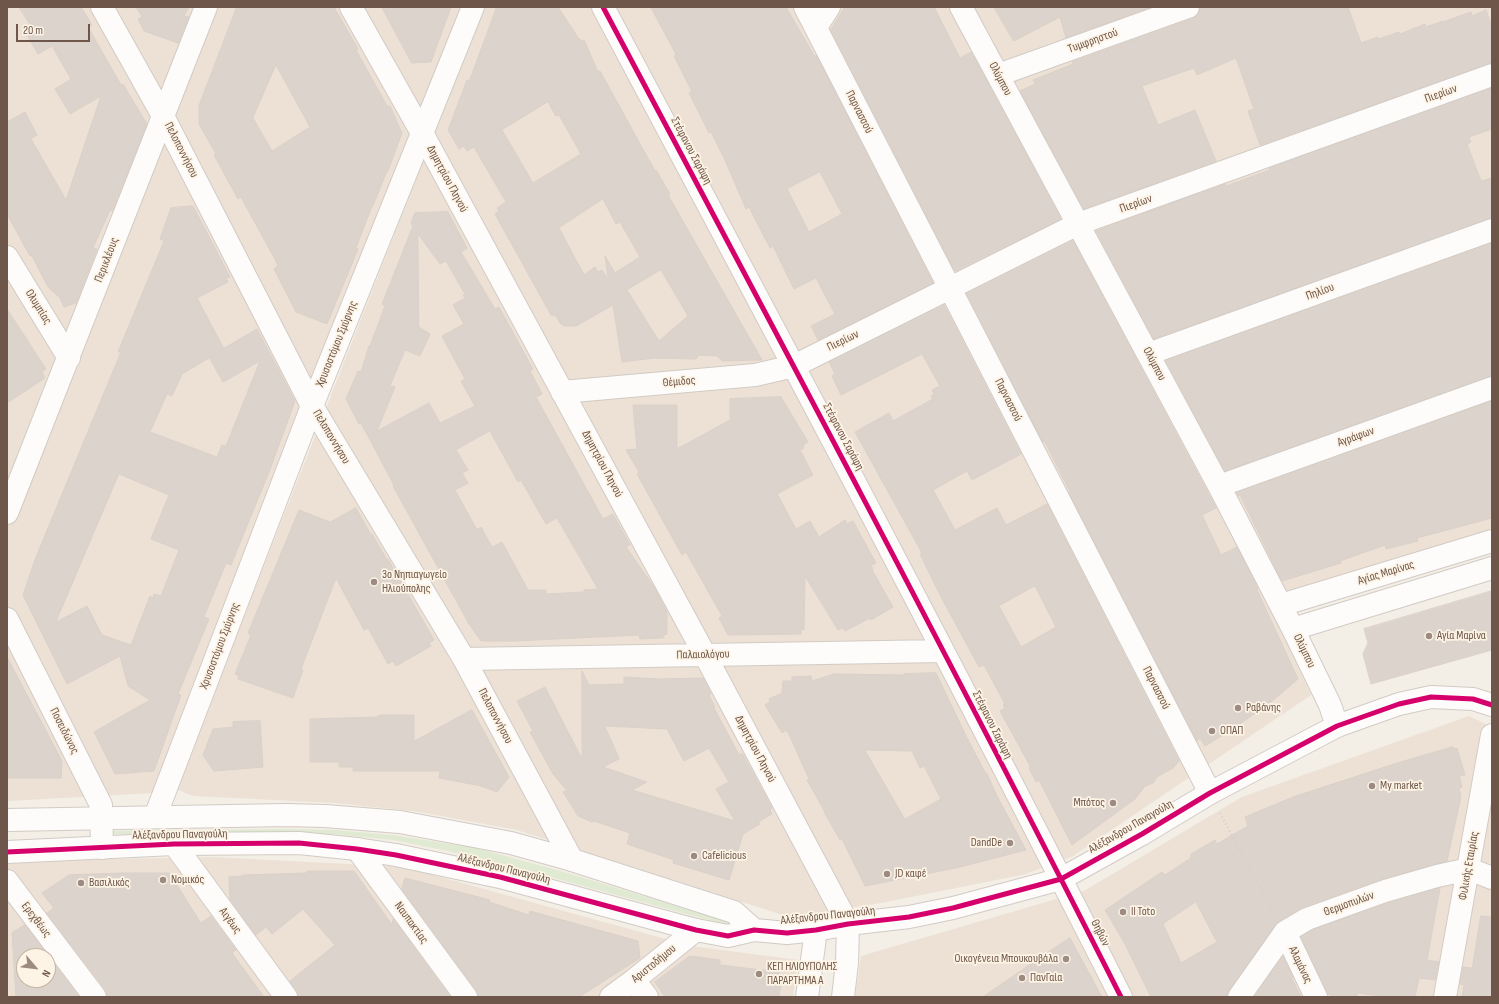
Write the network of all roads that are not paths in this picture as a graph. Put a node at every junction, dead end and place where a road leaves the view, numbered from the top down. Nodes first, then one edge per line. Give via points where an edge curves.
1 (102, 7) edge
2 (206, 7) edge
3 (352, 7) edge
4 (473, 7) edge
5 (603, 7) edge
6 (805, 7) edge
7 (829, 7) edge
8 (961, 7) edge
9 (1188, 7) edge
10 (816, 27) junction
11 (1492, 75) edge
12 (998, 76) junction
13 (163, 116) junction
14 (422, 133) junction
15 (1078, 224) junction
16 (1492, 230) edge
17 (7, 257) edge
18 (950, 288) junction
19 (1148, 354) junction
20 (69, 358) junction
21 (794, 366) junction
22 (1492, 388) edge
23 (562, 392) junction
24 (312, 406) junction
25 (1219, 486) junction
26 (7, 513) edge
27 (1492, 541) edge
28 (1492, 568) edge
29 (1281, 605) junction
30 (7, 619) edge
31 (1293, 629) junction
32 (943, 651) junction
33 (705, 655) junction
34 (464, 659) junction
35 (1492, 705) edge
36 (1337, 726) junction
37 (1492, 735) edge
38 (1210, 793) junction
39 (155, 817) junction
40 (101, 818) junction
41 (7, 820) edge
42 (174, 844) junction
43 (102, 848) junction
44 (357, 849) junction
45 (7, 852) edge
46 (572, 860) junction
47 (1469, 869) junction
48 (1492, 878) edge
49 (1061, 879) junction
50 (7, 881) edge
51 (848, 924) junction
52 (696, 930) junction
53 (754, 930) junction
54 (816, 930) junction
55 (1285, 932) junction
56 (641, 989) edge
57 (95, 997) edge
58 (286, 997) edge
59 (466, 997) edge
60 (611, 997) edge
61 (807, 997) edge
62 (843, 997) edge
63 (1121, 997) edge
64 (1239, 997) edge
65 (1316, 997) edge
66 (1445, 997) edge

1 - 13 street, Πελοποννήσου
2 - 13 street, Περικλέους
3 - 14 street, Δημητρίου Γληνού
4 - 14 street, Χρυσοστόμου Σμύρνης
5 - 21 street, Στέφανου Σαράφη
6 - 10 street, Παρνασσού
7 - 10 street
8 - 12 street, Ολύμπου
9 - 12 street, Τυμφρηστού
10 - 18 street, Παρνασσού
11 - 15 street, Πιερίων
12 - 15 street, Ολύμπου
13 - 20 street, Περικλέους
13 - 24 street, Πελοποννήσου
14 - 23 street, Δημητρίου Γληνού
14 - 24 street, Χρυσοστόμου Σμύρνης
15 - 18 street, Πιερίων
15 - 19 street, Ολύμπου
16 - 19 street, Πηλίου
17 - 20 street, Ολυμπίας
18 - 21 street, Πιερίων
18 - 38 street, Παρνασσού
19 - 25 street, Ολύμπου
20 - 26 street, Περικλέους
21 - 23 street, Θέμιδος via 755,375
21 - 32 street, Στέφανου Σαράφη
22 - 25 street, Αγράφων
23 - 33 street, Δημητρίου Γληνού
24 - 34 street, Πελοποννήσου
24 - 39 street, Χρυσοστόμου Σμύρνης
25 - 29 street, Ολύμπου
27 - 29 street, Αγίας Μαρίνας
28 - 31 street
29 - 31 street, Ολύμπου
30 - 40 street, Ποσειδώνος via 101,805
31 - 36 street, Ολύμπου via 1330,705
32 - 33 street, Παλαιολόγου
32 - 49 street, Στέφανου Σαράφη
33 - 34 street, Παλαιολόγου
33 - 51 street, Δημητρίου Γληνού
34 - 46 street, Πελοποννήσου
35 - 36 street, Αλέξανδρου Παναγούλη via 1473,699 1431,697 1399,704
36 - 38 street, Αλέξανδρου Παναγούλη
37 - 47 street, Φιλικής Εταιρίας
38 - 49 street, Αλέξανδρου Παναγούλη
39 - 40 street, Αλέξανδρου Παναγούλη
39 - 46 street, Αλέξανδρου Παναγούλη via 286,815 392,822 511,842
40 - 41 street, Αλέξανδρου Παναγούλη
40 - 43 street, Ποσειδώνος
42 - 43 street, Αλέξανδρου Παναγούλη
42 - 44 street, Αλέξανδρου Παναγούλη via 299,843
42 - 58 street, Αιγέως
43 - 45 street, Αλέξανδρου Παναγούλη
44 - 52 street, Αλέξανδρου Παναγούλη via 493,876
44 - 59 street, Ναυπακτίας
46 - 53 street, Αλέξανδρου Παναγούλη via 734,912
47 - 48 street
47 - 55 street, Θερμοπυλών via 1385,891 1307,920
47 - 66 street, Φιλικής Εταιρίας
49 - 51 street, Αλέξανδρου Παναγούλη via 953,908 909,917
49 - 63 street, Θηβών
50 - 57 street, Ερεχθέως
51 - 54 street, Αλέξανδρου Παναγούλη
51 - 62 street
52 - 53 street, Αλέξανδρου Παναγούλη via 728,936
52 - 56 street, Αριστοδήμου
53 - 54 street, Αλέξανδρου Παναγούλη via 787,933
54 - 61 street
55 - 64 street, Θερμοπυλών
55 - 65 street, Αλαμάνας
56 - 60 street, Αριστοδήμου

